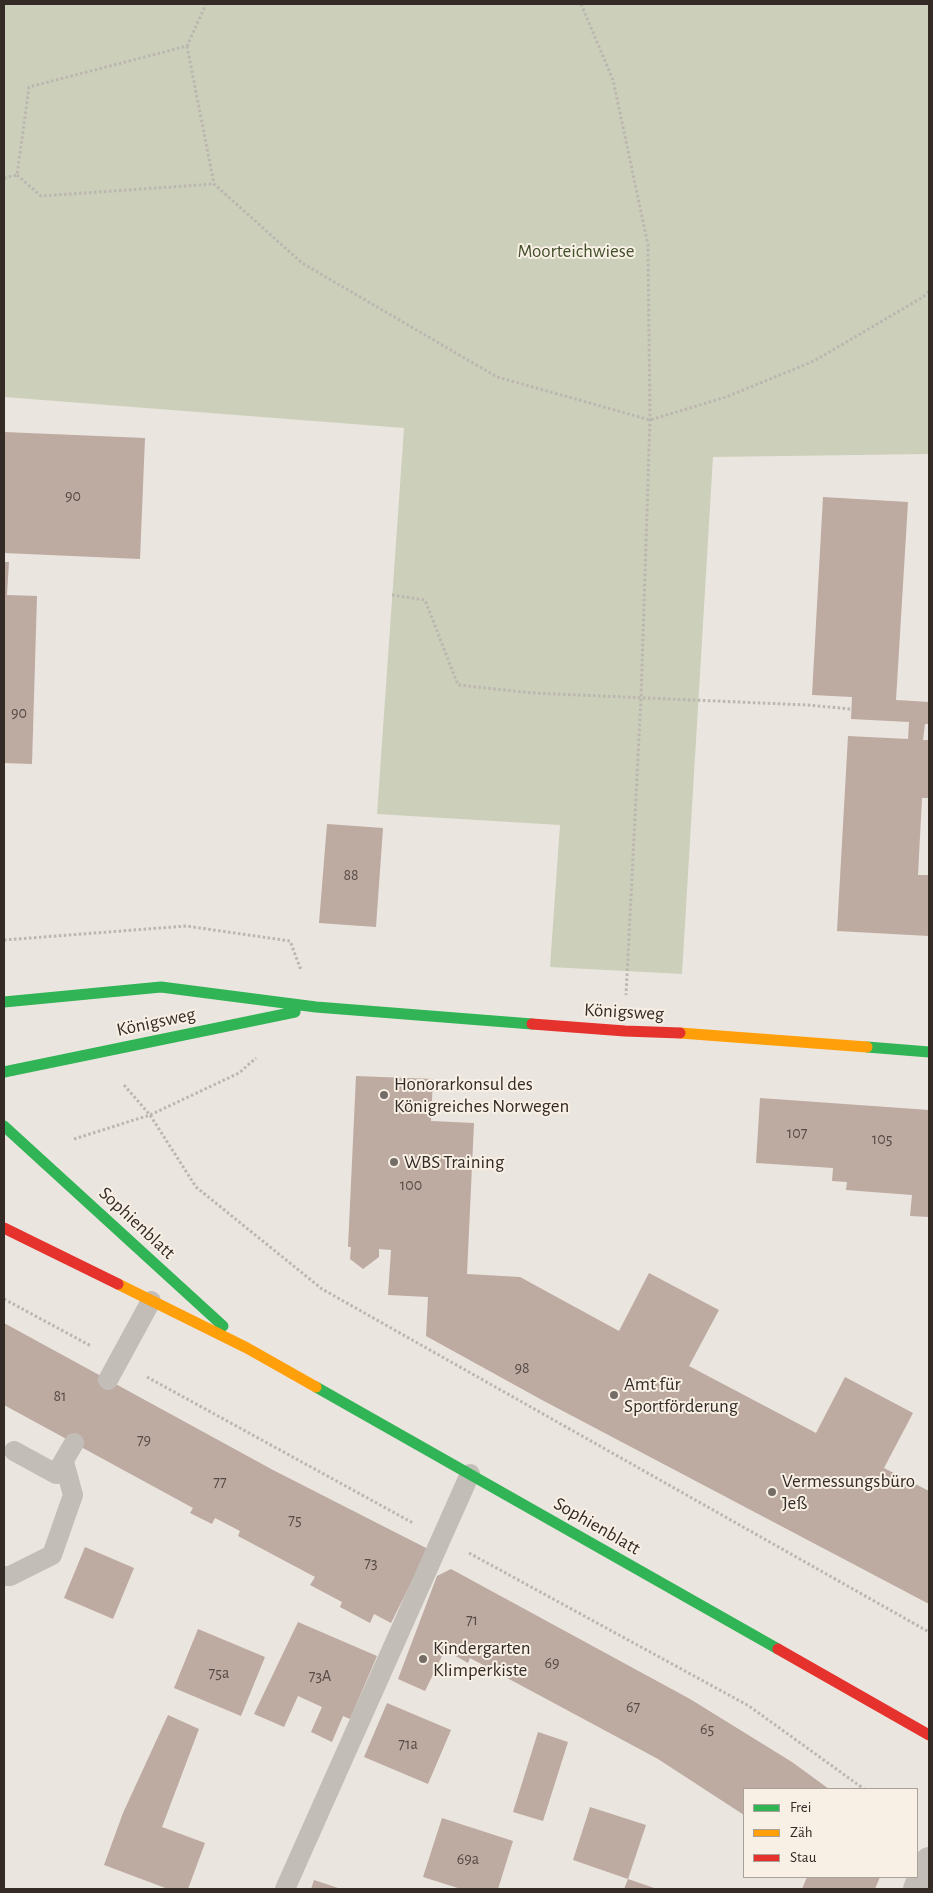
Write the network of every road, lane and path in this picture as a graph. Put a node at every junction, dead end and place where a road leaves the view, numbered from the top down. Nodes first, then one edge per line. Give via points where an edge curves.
1 (206, 4) edge
2 (581, 4) edge
3 (187, 46) junction
4 (17, 175) junction
5 (4, 178) edge
6 (214, 184) junction
7 (929, 291) edge
8 (650, 420) junction
9 (392, 595) dead end
10 (641, 698) junction
11 (852, 709) dead end
12 (4, 940) edge
13 (4, 1002) edge
14 (316, 1007) junction
15 (625, 1030) junction
16 (929, 1052) edge
17 (260, 1055) dead end
18 (4, 1072) edge
19 (150, 1115) junction
20 (4, 1126) edge
21 (33, 1151) junction
22 (4, 1228) edge
23 (151, 1301) junction
24 (247, 1348) junction
25 (108, 1380) dead end
26 (74, 1443) dead end
27 (14, 1451) dead end
28 (64, 1462) junction
29 (470, 1474) junction
30 (4, 1576) edge
31 (929, 1632) edge
32 (929, 1735) edge
33 (929, 1861) edge
34 (285, 1889) edge
35 (917, 1889) edge

1 - 3 path
2 - 8 path via 613,80 648,245
3 - 4 path via 29,87
3 - 6 path
4 - 5 path
4 - 6 path via 41,196
6 - 8 path via 302,263 497,377
7 - 8 path via 814,360 726,398
8 - 10 path
9 - 10 path via 424,600 458,685 533,693
10 - 11 path
10 - 15 path
12 - 14 path via 186,926 290,941
13 - 14 main road, Königsweg via 161,987
14 - 15 main road, Königsweg
14 - 18 main road, Königsweg
15 - 16 main road, Königsweg
17 - 19 path via 239,1073
19 - 21 path
19 - 31 path via 196,1187 322,1289
20 - 21 main road, Sophienblatt
21 - 24 main road, Sophienblatt
22 - 23 main road, Sophienblatt
23 - 24 main road, Sophienblatt
23 - 25 lane
24 - 29 main road, Sophienblatt
26 - 28 lane
27 - 28 lane via 56,1474
28 - 30 lane via 72,1495 52,1555
29 - 32 main road, Sophienblatt
29 - 34 lane
33 - 35 street

